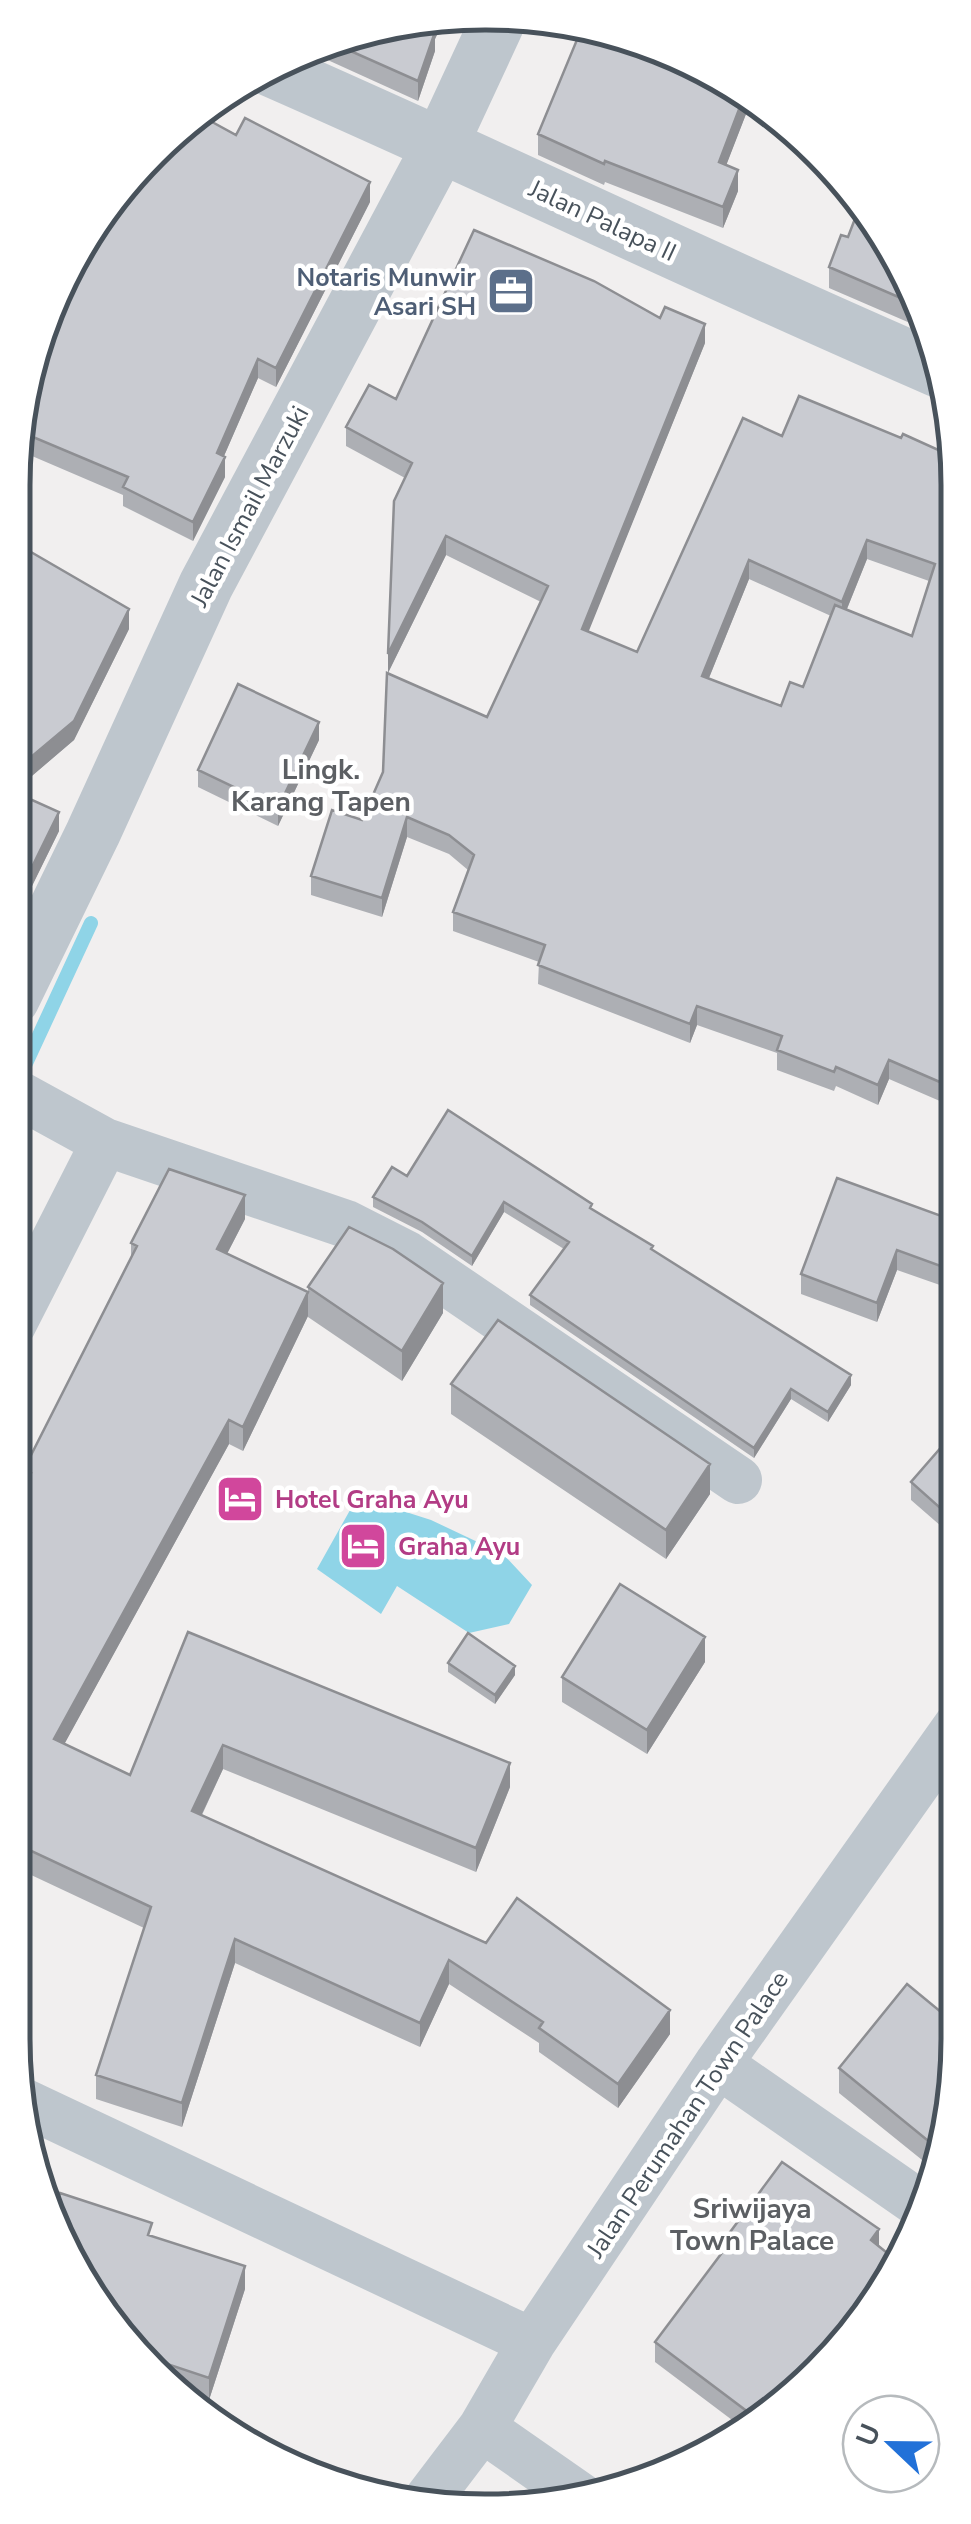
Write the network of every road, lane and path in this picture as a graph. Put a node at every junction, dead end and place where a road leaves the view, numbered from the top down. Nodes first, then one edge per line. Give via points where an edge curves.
1 (494, 30) edge
2 (286, 76) edge
3 (441, 144) junction
4 (924, 364) edge
5 (30, 962) edge
6 (31, 1102) edge
7 (105, 1142) junction
8 (30, 1290) edge
9 (738, 1480) dead end
10 (941, 1750) edge
11 (718, 2064) junction
12 (36, 2108) edge
13 (912, 2198) edge
14 (532, 2342) junction
15 (482, 2428) junction
16 (566, 2486) edge
17 (434, 2491) edge

1 - 3 street, Jalan Ismail Marzuki
2 - 3 street, Jalan Palapa II
3 - 4 street, Jalan Palapa II
3 - 5 street, Jalan Ismail Marzuki via 206,585
6 - 7 street
7 - 8 street
7 - 9 street via 346,1224 407,1255
10 - 11 street, Jalan Perumahan Town Palace
11 - 13 street
11 - 14 street, Jalan Perumahan Town Palace
12 - 14 street
14 - 15 street, Jalan Perumahan Town Palace
15 - 16 street
15 - 17 street, Jalan Perumahan Town Palace

